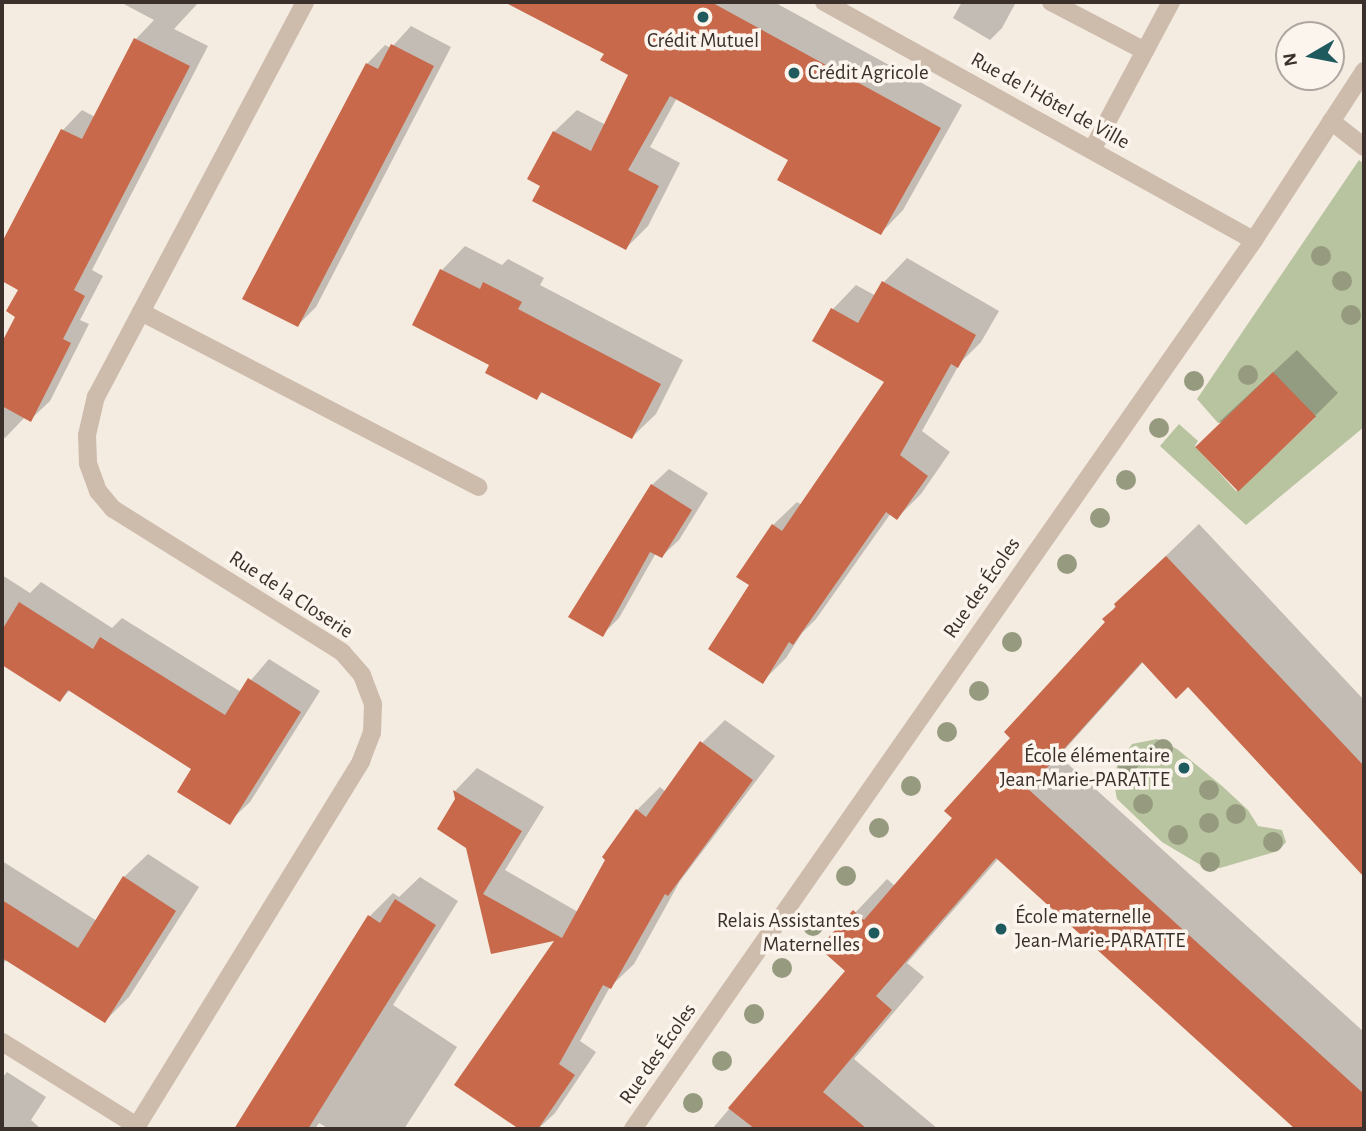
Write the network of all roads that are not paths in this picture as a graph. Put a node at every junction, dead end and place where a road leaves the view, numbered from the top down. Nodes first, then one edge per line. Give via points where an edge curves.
1 (305, 2) edge
2 (824, 2) edge
3 (1051, 2) edge
4 (1171, 2) edge
5 (1145, 51) junction
6 (1364, 71) edge
7 (1331, 121) junction
8 (1364, 147) edge
9 (1092, 150) junction
10 (1254, 240) junction
11 (141, 312) junction
12 (478, 486) dead end
13 (2, 1042) edge
14 (136, 1128) edge
15 (633, 1129) edge

1 - 11 street, Rue de la Closerie
2 - 9 street, Rue de l'Hôtel de Ville
3 - 5 street
4 - 5 street
5 - 9 street
6 - 7 street, Rue des Écoles
7 - 8 street
7 - 10 street, Rue des Écoles
9 - 10 street, Rue de l'Hôtel de Ville
10 - 15 street, Rue des Écoles
11 - 12 street
11 - 14 street, Rue de la Closerie via 96,397 87,449 98,491 113,509 342,652 362,675 373,704 372,733 362,761
13 - 14 street, Rue de la Closerie

